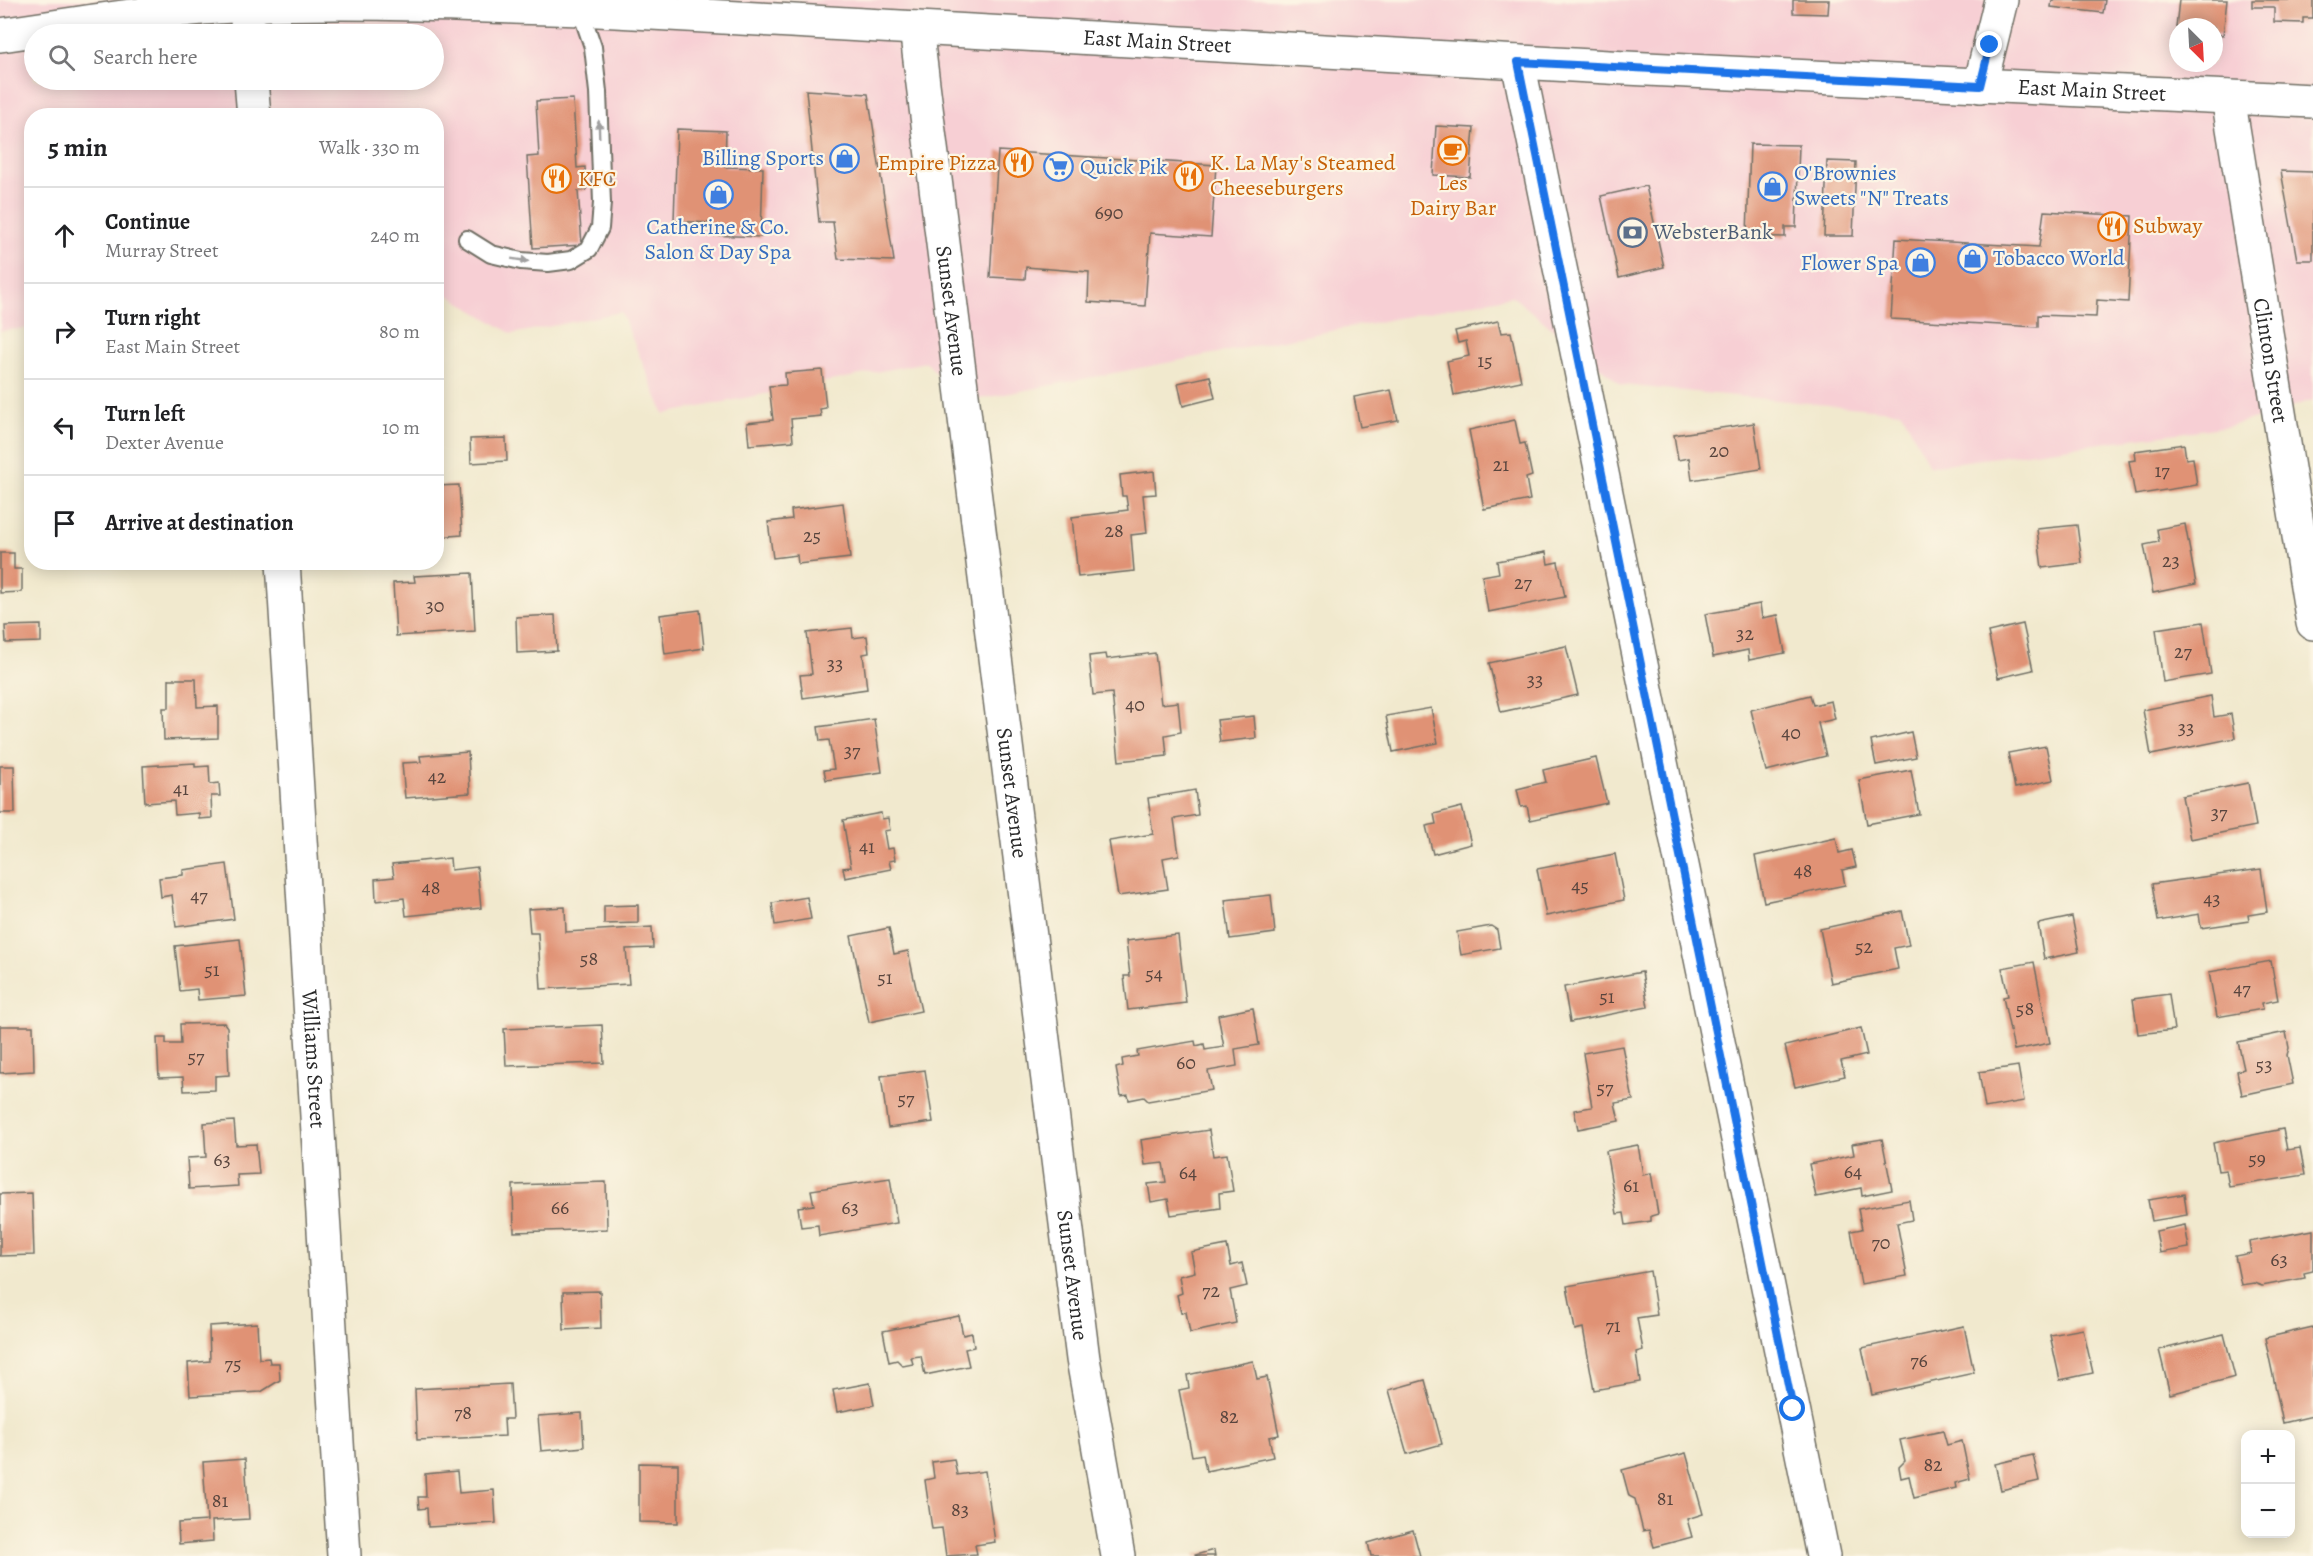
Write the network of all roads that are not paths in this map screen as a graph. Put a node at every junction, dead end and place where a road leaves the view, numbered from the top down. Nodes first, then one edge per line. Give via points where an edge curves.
1 (2001, 0) edge
2 (580, 9) junction
3 (247, 20) edge
4 (73, 24) edge
5 (916, 28) junction
6 (24, 31) edge
7 (0, 35) edge
8 (1518, 62) junction
9 (1980, 86) junction
10 (252, 90) edge
11 (2229, 97) junction
12 (2313, 101) edge
13 (253, 108) edge
14 (467, 239) dead end
15 (283, 570) edge
16 (2313, 623) edge
17 (344, 1556) edge
18 (1118, 1556) edge
19 (1823, 1556) edge

1 - 9 street
2 - 3 street, East Main Street via 353,3
2 - 5 street, East Main Street
14 -> 2 lane via 491,254 548,263 571,260 589,249 600,228 593,47
3 - 4 street, East Main Street via 126,16
5 - 8 street, East Main Street
5 - 18 street, Sunset Avenue via 1083,1359
6 - 7 street, East Main Street
8 - 9 street, East Main Street
8 - 19 street
9 - 11 street, East Main Street
10 - 13 street
11 - 12 street, East Main Street
11 - 16 street, Clinton Street
15 - 17 street, Williams Street

